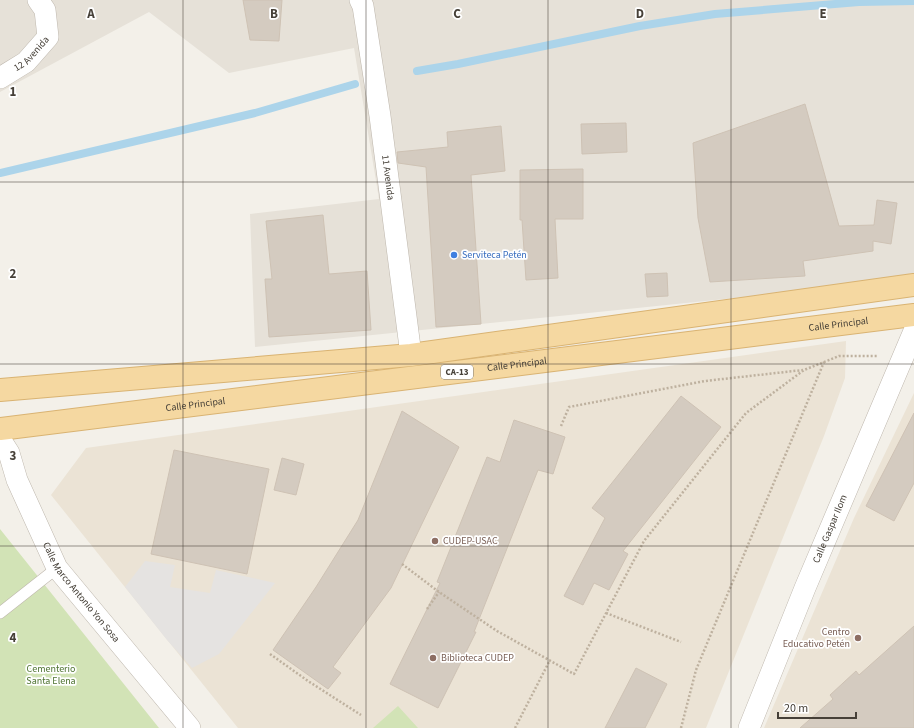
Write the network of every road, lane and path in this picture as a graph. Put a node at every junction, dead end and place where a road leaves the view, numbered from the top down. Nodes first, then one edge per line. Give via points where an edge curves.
1 (38, 0) edge
2 (360, 0) edge
3 (0, 78) edge
4 (914, 285) edge
5 (914, 315) edge
6 (914, 331) edge
7 (411, 355) junction
8 (904, 355) junction
9 (824, 362) junction
10 (804, 370) junction
11 (0, 390) edge
12 (561, 426) dead end
13 (0, 429) edge
14 (0, 439) edge
15 (402, 564) dead end
16 (57, 568) junction
17 (439, 592) junction
18 (427, 609) dead end
19 (0, 613) edge
20 (606, 613) junction
21 (681, 642) dead end
22 (270, 654) dead end
23 (550, 660) junction
24 (361, 715) dead end
25 (190, 728) edge
26 (515, 728) edge
27 (681, 728) edge
28 (749, 728) edge

1 - 3 street, 12 Avenida via 45,10 48,38 26,62
2 - 7 street, 11 Avenida via 380,116
4 - 7 main road, CA-13
5 - 13 main road, Calle Principal / CA-13
6 - 8 street, Calle Gaspar Ilom
7 - 11 main road, CA-13
8 - 9 path via 839,356
8 - 28 street, Calle Gaspar Ilom via 805,588
9 - 10 path
9 - 27 path via 696,670
10 - 12 path via 706,381 569,407
10 - 20 path via 746,413 644,541
14 - 16 street, Calle Marco Antonio Yon Sosa via 9,453 17,480
15 - 17 path
16 - 19 lane
16 - 25 street, Calle Marco Antonio Yon Sosa
17 - 18 path
17 - 23 path via 497,631
20 - 21 path
20 - 23 path via 574,674
22 - 24 path
23 - 26 path

